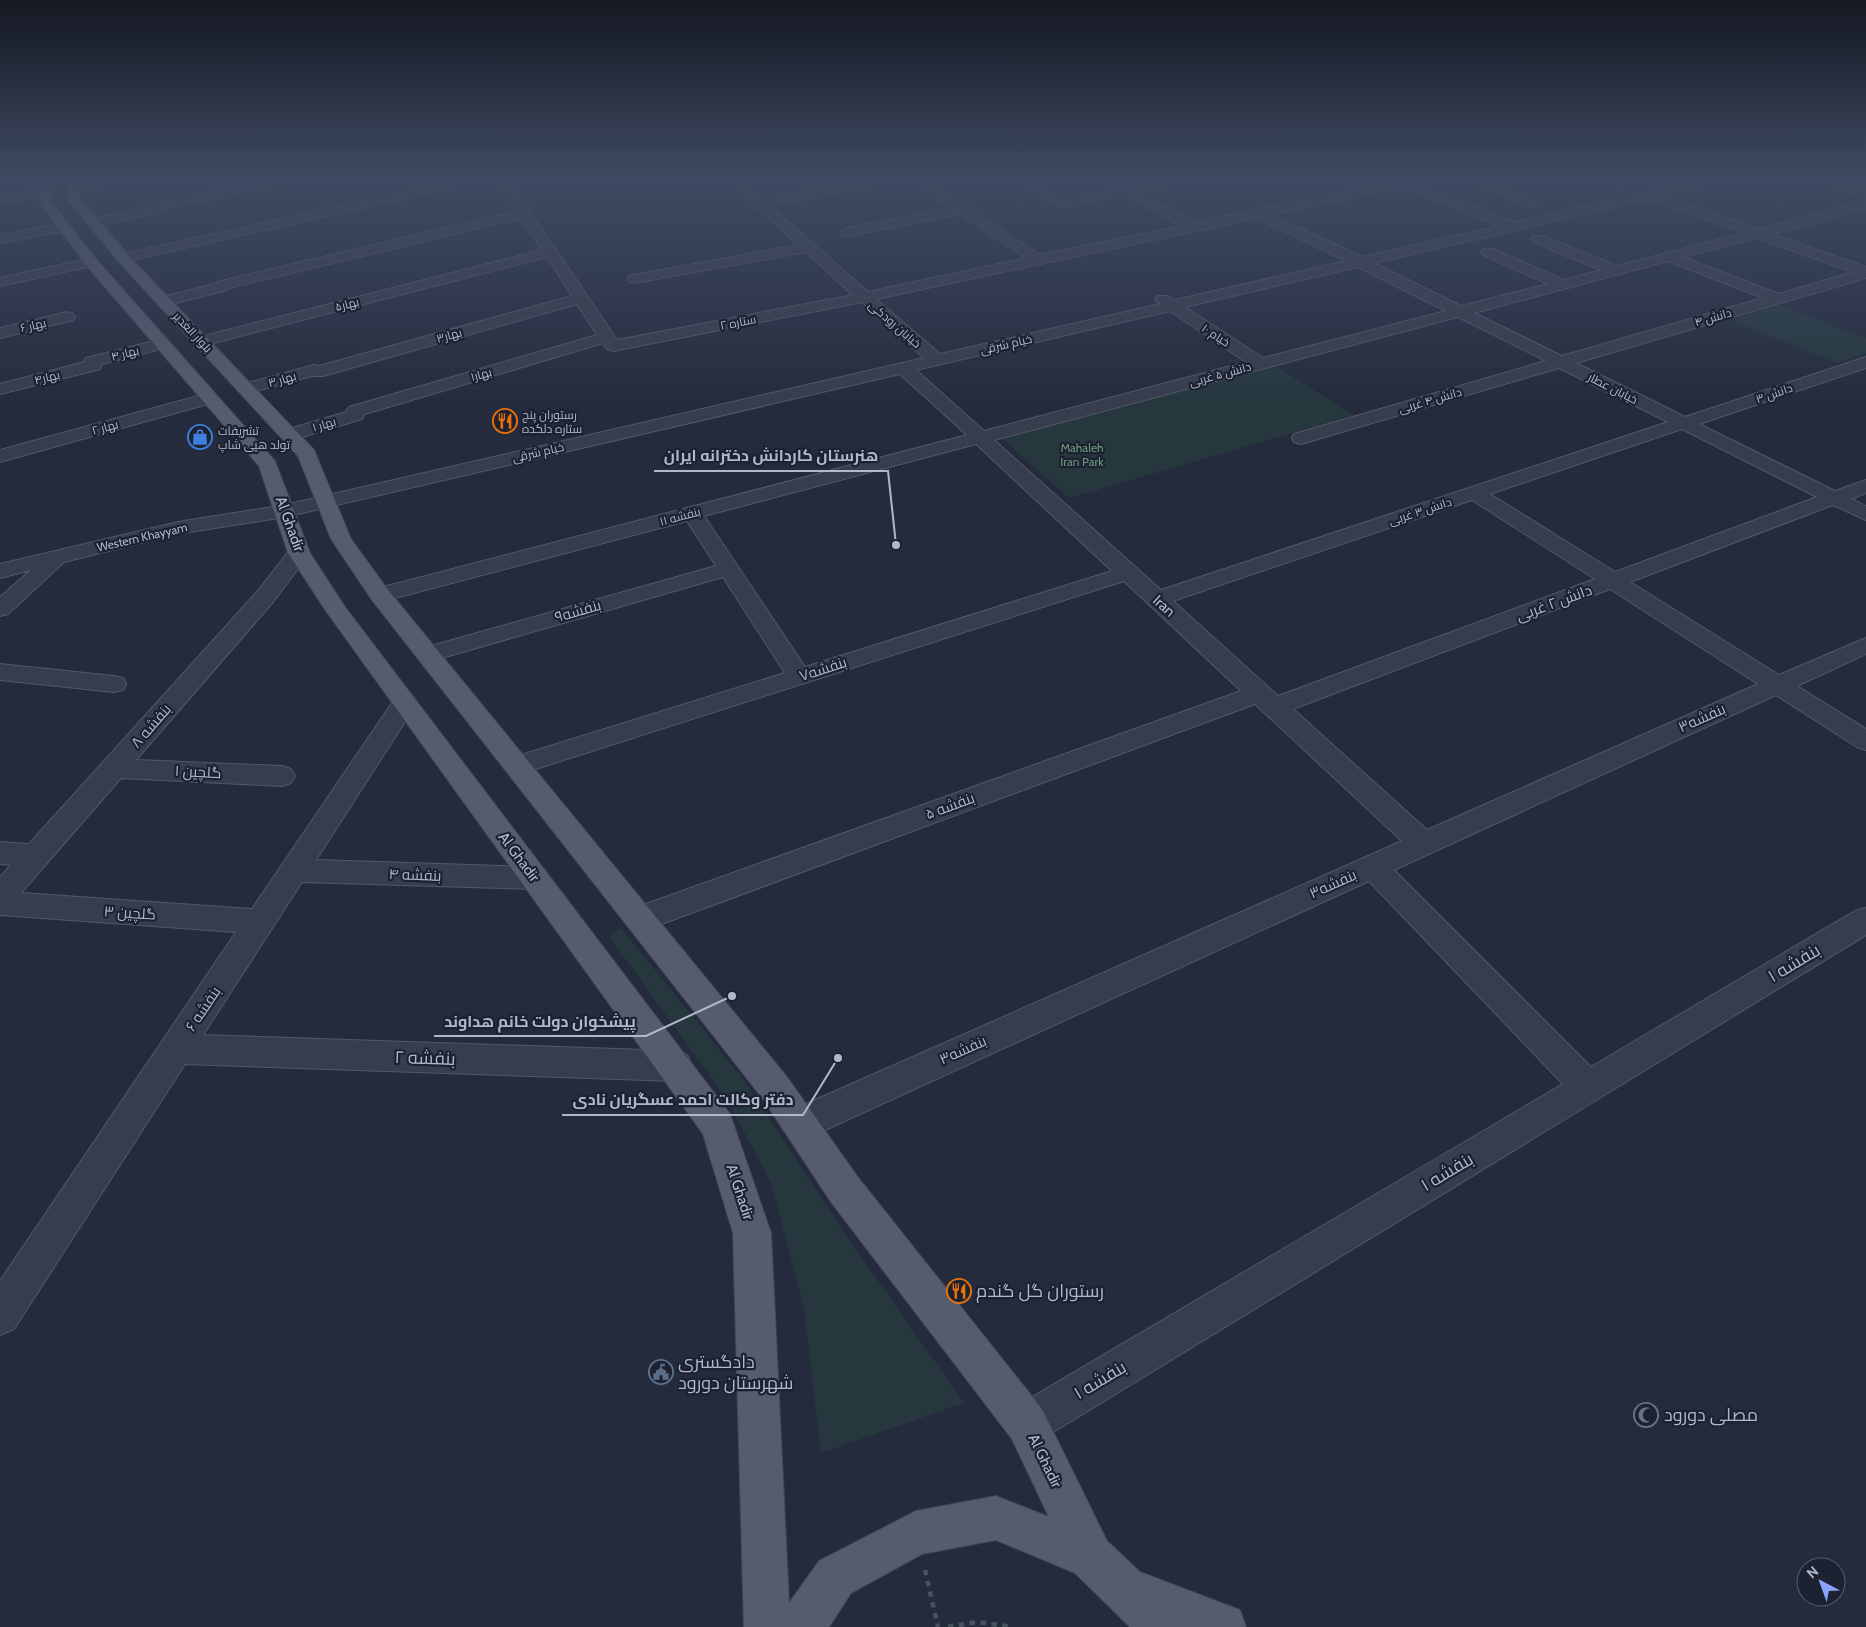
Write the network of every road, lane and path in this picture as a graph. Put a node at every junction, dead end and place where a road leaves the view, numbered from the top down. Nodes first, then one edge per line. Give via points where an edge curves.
1 (84, 253) edge
2 (120, 253) edge
3 (147, 253) edge
4 (354, 253) edge
5 (546, 253) edge
6 (551, 253) edge
7 (776, 253) edge
8 (815, 253) edge
9 (1027, 253) edge
10 (1072, 253) edge
11 (1341, 253) edge
12 (1371, 253) edge
13 (1379, 253) edge
14 (1490, 253) edge
15 (1572, 253) edge
16 (1684, 253) edge
17 (1813, 253) edge
18 (1669, 257) junction
19 (124, 258) junction
20 (1352, 258) junction
21 (1038, 260) junction
22 (91, 262) junction
23 (1616, 271) junction
24 (1866, 272) edge
25 (634, 279) dead end
26 (0, 282) edge
27 (1563, 284) junction
28 (864, 297) junction
29 (581, 298) junction
30 (1777, 298) junction
31 (164, 301) junction
32 (1166, 301) junction
33 (1459, 312) junction
34 (67, 317) dead end
35 (0, 333) edge
36 (202, 341) junction
37 (610, 342) junction
38 (162, 344) junction
39 (930, 355) junction
40 (1560, 362) junction
41 (1260, 364) junction
42 (94, 365) joint
43 (1861, 367) edge
44 (904, 368) junction
45 (317, 372) joint
46 (0, 389) edge
47 (246, 389) junction
48 (209, 398) junction
49 (355, 411) joint
50 (1683, 423) junction
51 (289, 435) junction
52 (980, 437) junction
53 (1300, 438) dead end
54 (0, 456) edge
55 (1866, 486) edge
56 (1474, 493) junction
57 (323, 495) junction
58 (1835, 499) junction
59 (282, 504) junction
60 (692, 513) junction
61 (1866, 514) edge
62 (299, 553) junction
63 (0, 557) edge
64 (59, 557) junction
65 (729, 568) junction
66 (0, 571) edge
67 (1128, 573) junction
68 (1613, 581) junction
69 (380, 595) junction
70 (1156, 599) junction
71 (0, 608) edge
72 (1866, 644) edge
73 (428, 654) junction
74 (0, 672) edge
75 (800, 676) junction
76 (114, 684) dead end
77 (1777, 685) junction
78 (1267, 700) junction
79 (405, 704) junction
80 (1866, 741) edge
81 (517, 766) junction
82 (114, 768) junction
83 (282, 776) dead end
84 (1423, 844) junction
85 (0, 853) edge
86 (36, 856) junction
87 (1372, 866) junction
88 (294, 871) junction
89 (535, 878) junction
90 (0, 897) edge
91 (0, 903) edge
92 (640, 919) junction
93 (1866, 920) edge
94 (260, 922) junction
95 (176, 1050) junction
96 (675, 1066) junction
97 (1588, 1087) junction
98 (800, 1124) junction
99 (3, 1305) edge
100 (1028, 1424) junction
101 (916, 1533) junction
102 (1091, 1556) junction
103 (1125, 1590) junction
104 (767, 1627) edge
105 (801, 1627) edge
106 (938, 1627) edge
107 (948, 1627) edge
108 (1013, 1627) edge
109 (1163, 1627) edge
110 (1223, 1627) edge

1 - 22 main road, Al Ghadir
2 - 19 main road, بلوار الغدیر
3 - 19 street
4 - 31 street via 221,284 222,287
5 - 36 street, بهار۵
6 - 29 street
7 - 25 street
8 - 28 street, خیابان رودکی
9 - 21 street
10 - 21 street, ستاره ۲
11 - 20 street, خیابان عطار
12 - 20 street, خیام شرقی
13 - 20 street, خیام شرقی
14 - 27 street
15 - 23 street
16 - 18 street, دانش ۵ غربی
17 - 24 street
18 - 23 street, دانش ۵ غربی
18 - 30 street
19 - 22 main road
19 - 31 main road, بلوار الغدیر
20 - 32 street, خیام شرقی
20 - 33 street, خیابان عطار
21 - 28 street, ستاره ۲
22 - 26 street
22 - 38 main road, Al Ghadir
23 - 27 street, دانش ۵ غربی
24 - 30 street, دانش ۴
27 - 33 street, دانش ۵ غربی
28 - 37 street, ستاره ۲
28 - 39 street, خیابان رودکی
29 - 37 street
29 - 45 street, بهار۳
30 - 40 street, دانش ۴
31 - 36 main road, بلوار الغدیر
32 - 39 street, خیام شرقی
32 - 41 street, خیام ۱۰
33 - 40 street, خیابان عطار
33 - 41 street, دانش ۵ غربی
34 - 35 street, بهار ۶
36 - 47 main road, بلوار الغدیر
37 - 49 street, بهار۱
38 - 42 street, بهار ۴ via 92,362
38 - 48 main road, Al Ghadir
39 - 44 street, خیام شرقی
39 - 57 street, خیام شرقی
40 - 50 street, خیابان عطار
40 - 53 street, دانش ۴ غربی
41 - 52 street, دانش ۵ غربی
42 - 46 street, بهار۴
43 - 50 street, دانش ۳
44 - 52 street, Iran
44 - 57 street, خیام شرقی
45 - 47 street, بهار ۳ via 314,370
47 - 51 main road, بلوار الغدیر
48 - 54 street, بهار ۲
48 - 59 main road, Al Ghadir via 268,465
49 - 51 street, بهار ۱ via 356,414
50 - 56 street, دانش ۳ غربی
50 - 58 street, خیابان عطار
51 - 57 main road, بلوار الغدیر via 307,454
52 - 60 street, بنفشه ۱۱
52 - 67 street, Iran
55 - 58 street, دانش ۲ غربی
56 - 68 street
56 - 70 street, دانش ۳ غربی
57 - 59 street
57 - 69 main road, Al Ghadir via 341,540
58 - 61 street, خیابان عطار
58 - 68 street, دانش ۲ غربی
59 - 62 main road, Al Ghadir
59 - 63 street, Western Khayyam via 178,515
59 - 64 street, Western Khayyam
60 - 65 street
60 - 69 street, بنفشه ۱۱
62 - 79 main road, Al Ghadir
62 - 82 street, بنفشه ۸ via 265,597
64 - 66 street, Western Khayyam
64 - 71 street
65 - 73 street, بنفشه۹
65 - 75 street
67 - 70 street, Iran
67 - 75 street, بنفشه۷
68 - 77 street
68 - 78 street, دانش ۲ غربی
69 - 73 main road, Al Ghadir
70 - 78 street, Iran
72 - 77 street, بنفشه۳
73 - 81 main road, Al Ghadir
74 - 76 street
75 - 81 street, بنفشه۷
77 - 80 street
77 - 84 street, بنفشه۳
78 - 84 street, Iran
78 - 92 street, بنفشه ۵
79 - 88 street, بنفشه ۶
79 - 89 main road, Al Ghadir
81 - 92 main road, Al Ghadir
82 - 83 street, گلچین ۱
82 - 86 street, بنفشه ۸
84 - 87 street, بنفشه۳
85 - 86 street
86 - 90 street, بنفشه ۸
87 - 97 street
87 - 98 street, بنفشه۳
88 - 89 street, بنفشه ۴
88 - 94 street, بنفشه ۶
89 - 96 main road, Al Ghadir
91 - 94 street, گلچین ۳
92 - 98 main road, Al Ghadir
93 - 97 street, بنفشه ۱
94 - 95 street, بنفشه ۶
95 - 96 street, بنفشه ۲
95 - 99 street, بنفشه ۶
96 - 104 main road, Al Ghadir via 718,1126 752,1232
97 - 100 street, بنفشه ۱
98 - 100 main road, Al Ghadir via 844,1189
100 - 102 main road, Al Ghadir
101 - 102 main road via 996,1518
101 - 105 main road via 835,1578
101 - 106 path
102 - 103 main road
103 - 109 main road
103 - 110 main road
107 - 108 path via 977,1622

